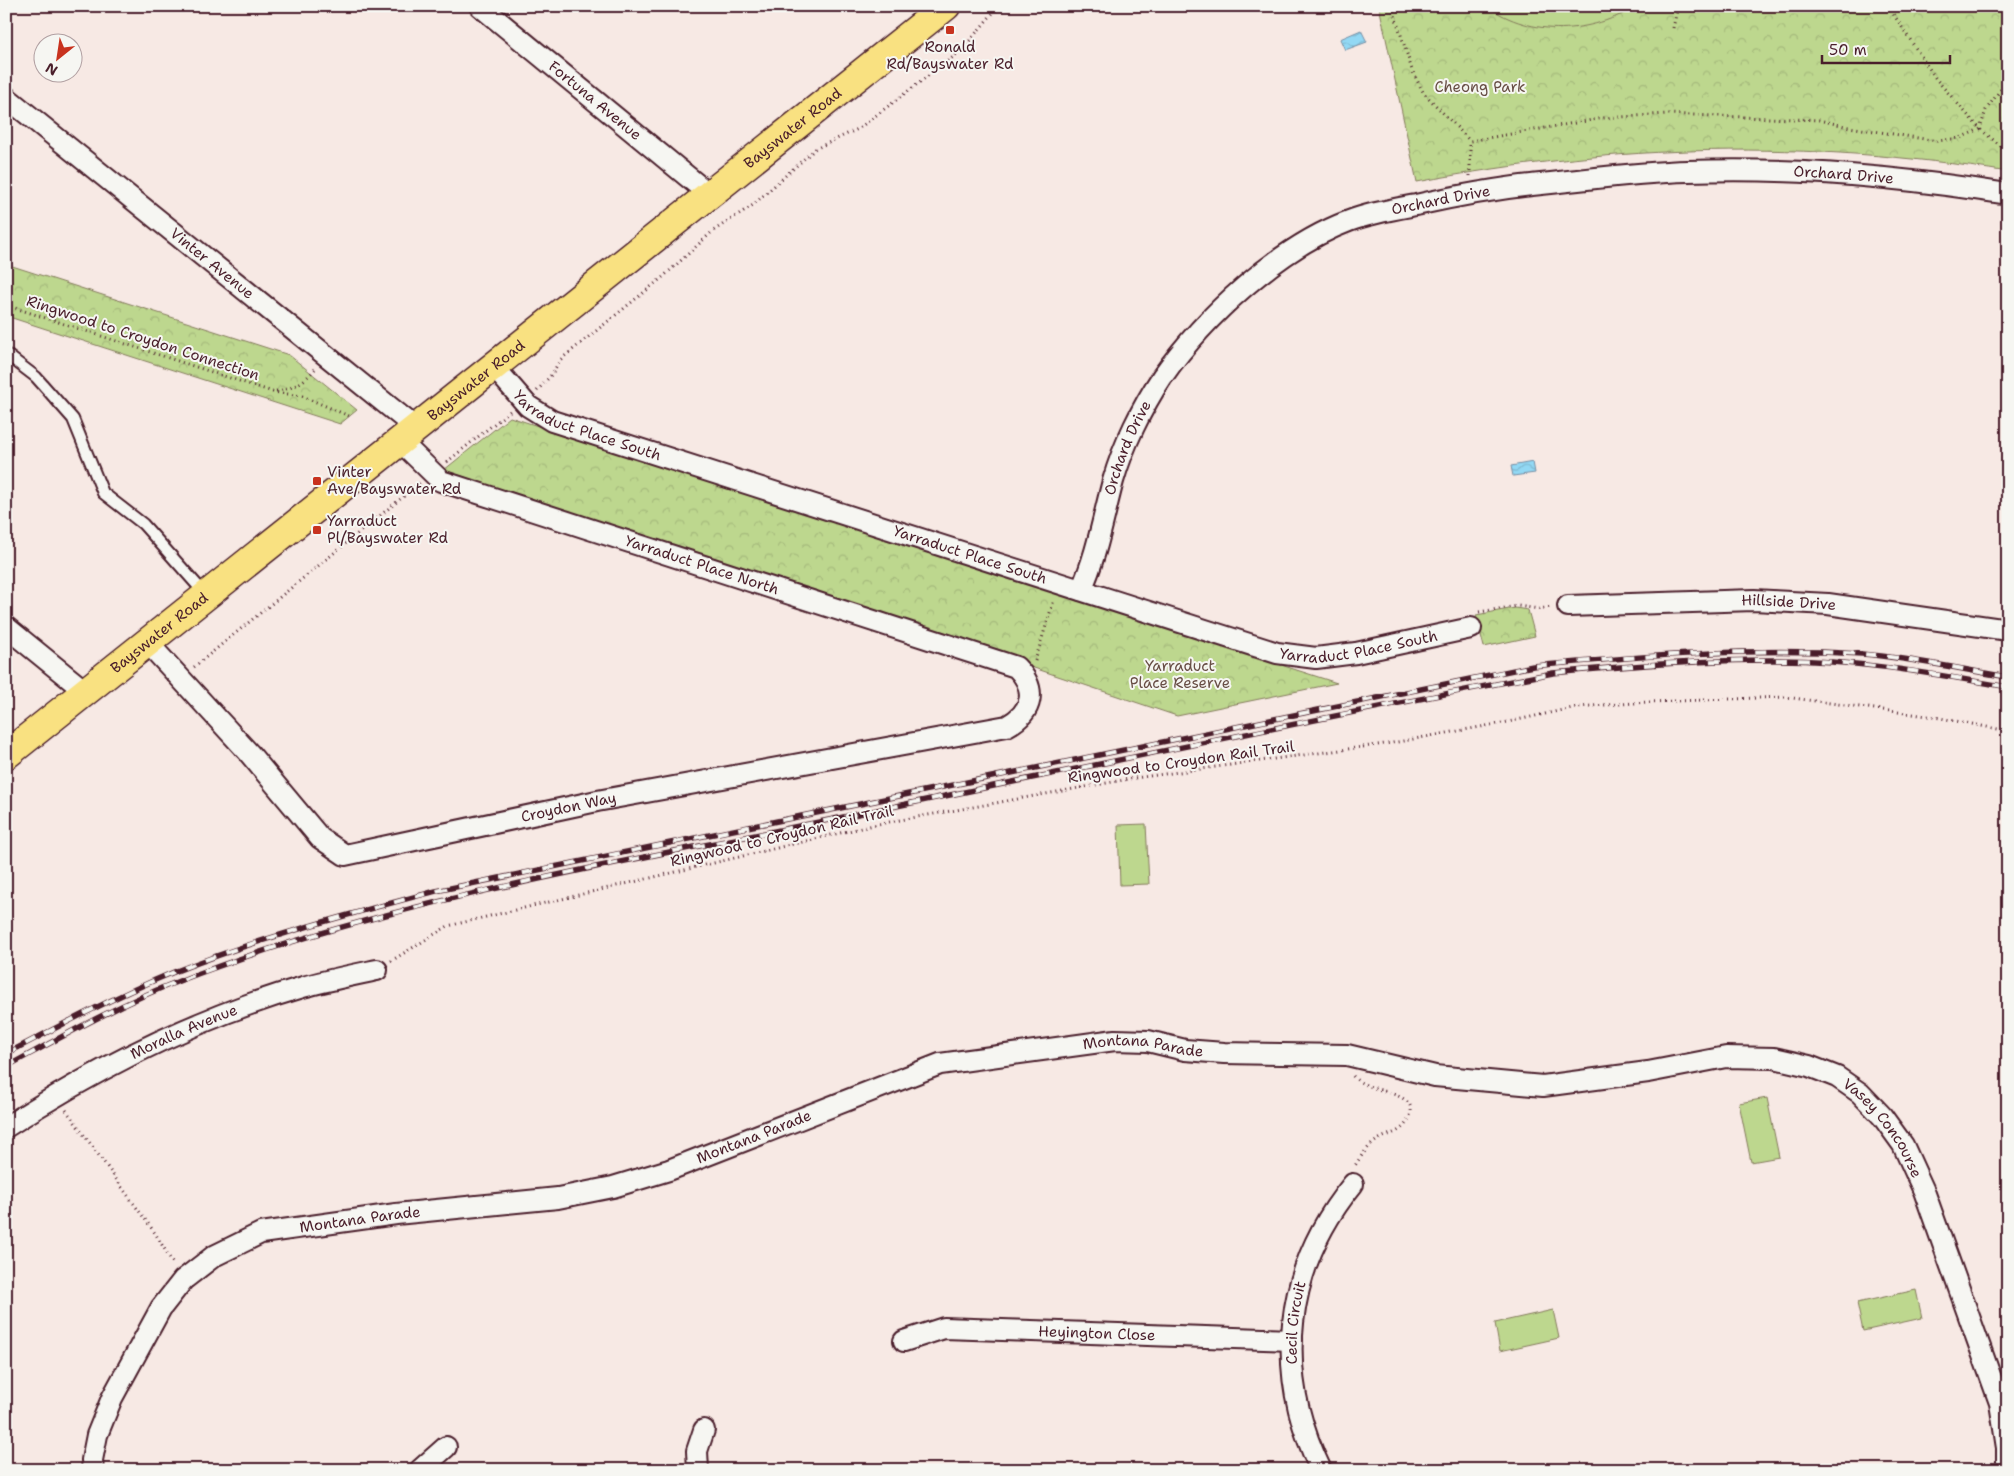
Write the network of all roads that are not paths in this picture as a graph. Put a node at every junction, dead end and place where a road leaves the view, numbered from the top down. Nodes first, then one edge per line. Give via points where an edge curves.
1 (480, 6) edge
2 (934, 9) edge
3 (6, 98) edge
4 (2008, 194) edge
5 (710, 195) junction
6 (6, 354) edge
7 (494, 367) junction
8 (409, 436) junction
9 (1081, 590) junction
10 (207, 596) junction
11 (1568, 606) road end
12 (6, 627) edge
13 (1471, 628) road end
14 (2008, 630) edge
15 (148, 644) junction
16 (1021, 672) joint
17 (86, 692) junction
18 (6, 755) edge
19 (377, 970) road end
20 (1543, 1086) joint
21 (6, 1127) edge
22 (1353, 1184) road end
23 (1292, 1340) junction
24 (904, 1341) dead end
25 (704, 1430) dead end
26 (446, 1447) dead end
27 (93, 1470) edge
28 (420, 1470) edge
29 (698, 1470) edge
30 (1321, 1470) edge
31 (2007, 1470) edge

1 - 5 street, Fortuna Avenue
2 - 5 main road, Bayswater Road
3 - 8 street, Vinter Avenue via 326,356
4 - 9 street, Orchard Drive via 1880,177 1690,171 1506,187 1348,221 1304,244 1238,292 1190,340 1160,380 1136,423 1114,477 1098,547
5 - 7 main road, Bayswater Road
6 - 10 lane via 36,376 73,419 103,493 143,524
7 - 8 main road, Bayswater Road
7 - 9 street, Yarraduct Place South via 522,400 552,421
8 - 10 main road, Bayswater Road
8 - 16 street, Yarraduct Place North via 441,481
9 - 13 street, Yarraduct Place South via 1278,653 1316,658 1356,653
10 - 15 main road, Bayswater Road
11 - 14 street, Hillside Drive via 1763,600 1828,604
12 - 17 street
15 - 16 street, Croydon Way via 249,753 320,838 345,855 597,801 1007,726 1026,712 1030,700
15 - 17 main road, Bayswater Road
17 - 18 main road, Bayswater Road
19 - 21 street, Moralla Avenue via 302,988 194,1026 132,1055
20 - 27 street, Montana Parade via 1435,1076 1347,1055 1224,1053 1185,1050 1148,1040 1115,1040 940,1064 668,1170 613,1187 558,1198 396,1214 262,1233 214,1256 183,1280 161,1308 112,1398 97,1435
20 - 31 street, Vasey Concourse via 1648,1072 1726,1057 1774,1058 1837,1077 1860,1093 1882,1116 1903,1146 1924,1191 2000,1403
22 - 23 street, Cecil Circuit via 1322,1227 1304,1266 1294,1306
23 - 24 street, Heyington Close via 944,1328
23 - 30 street, Cecil Circuit via 1297,1403
25 - 29 street via 697,1451
26 - 28 street

